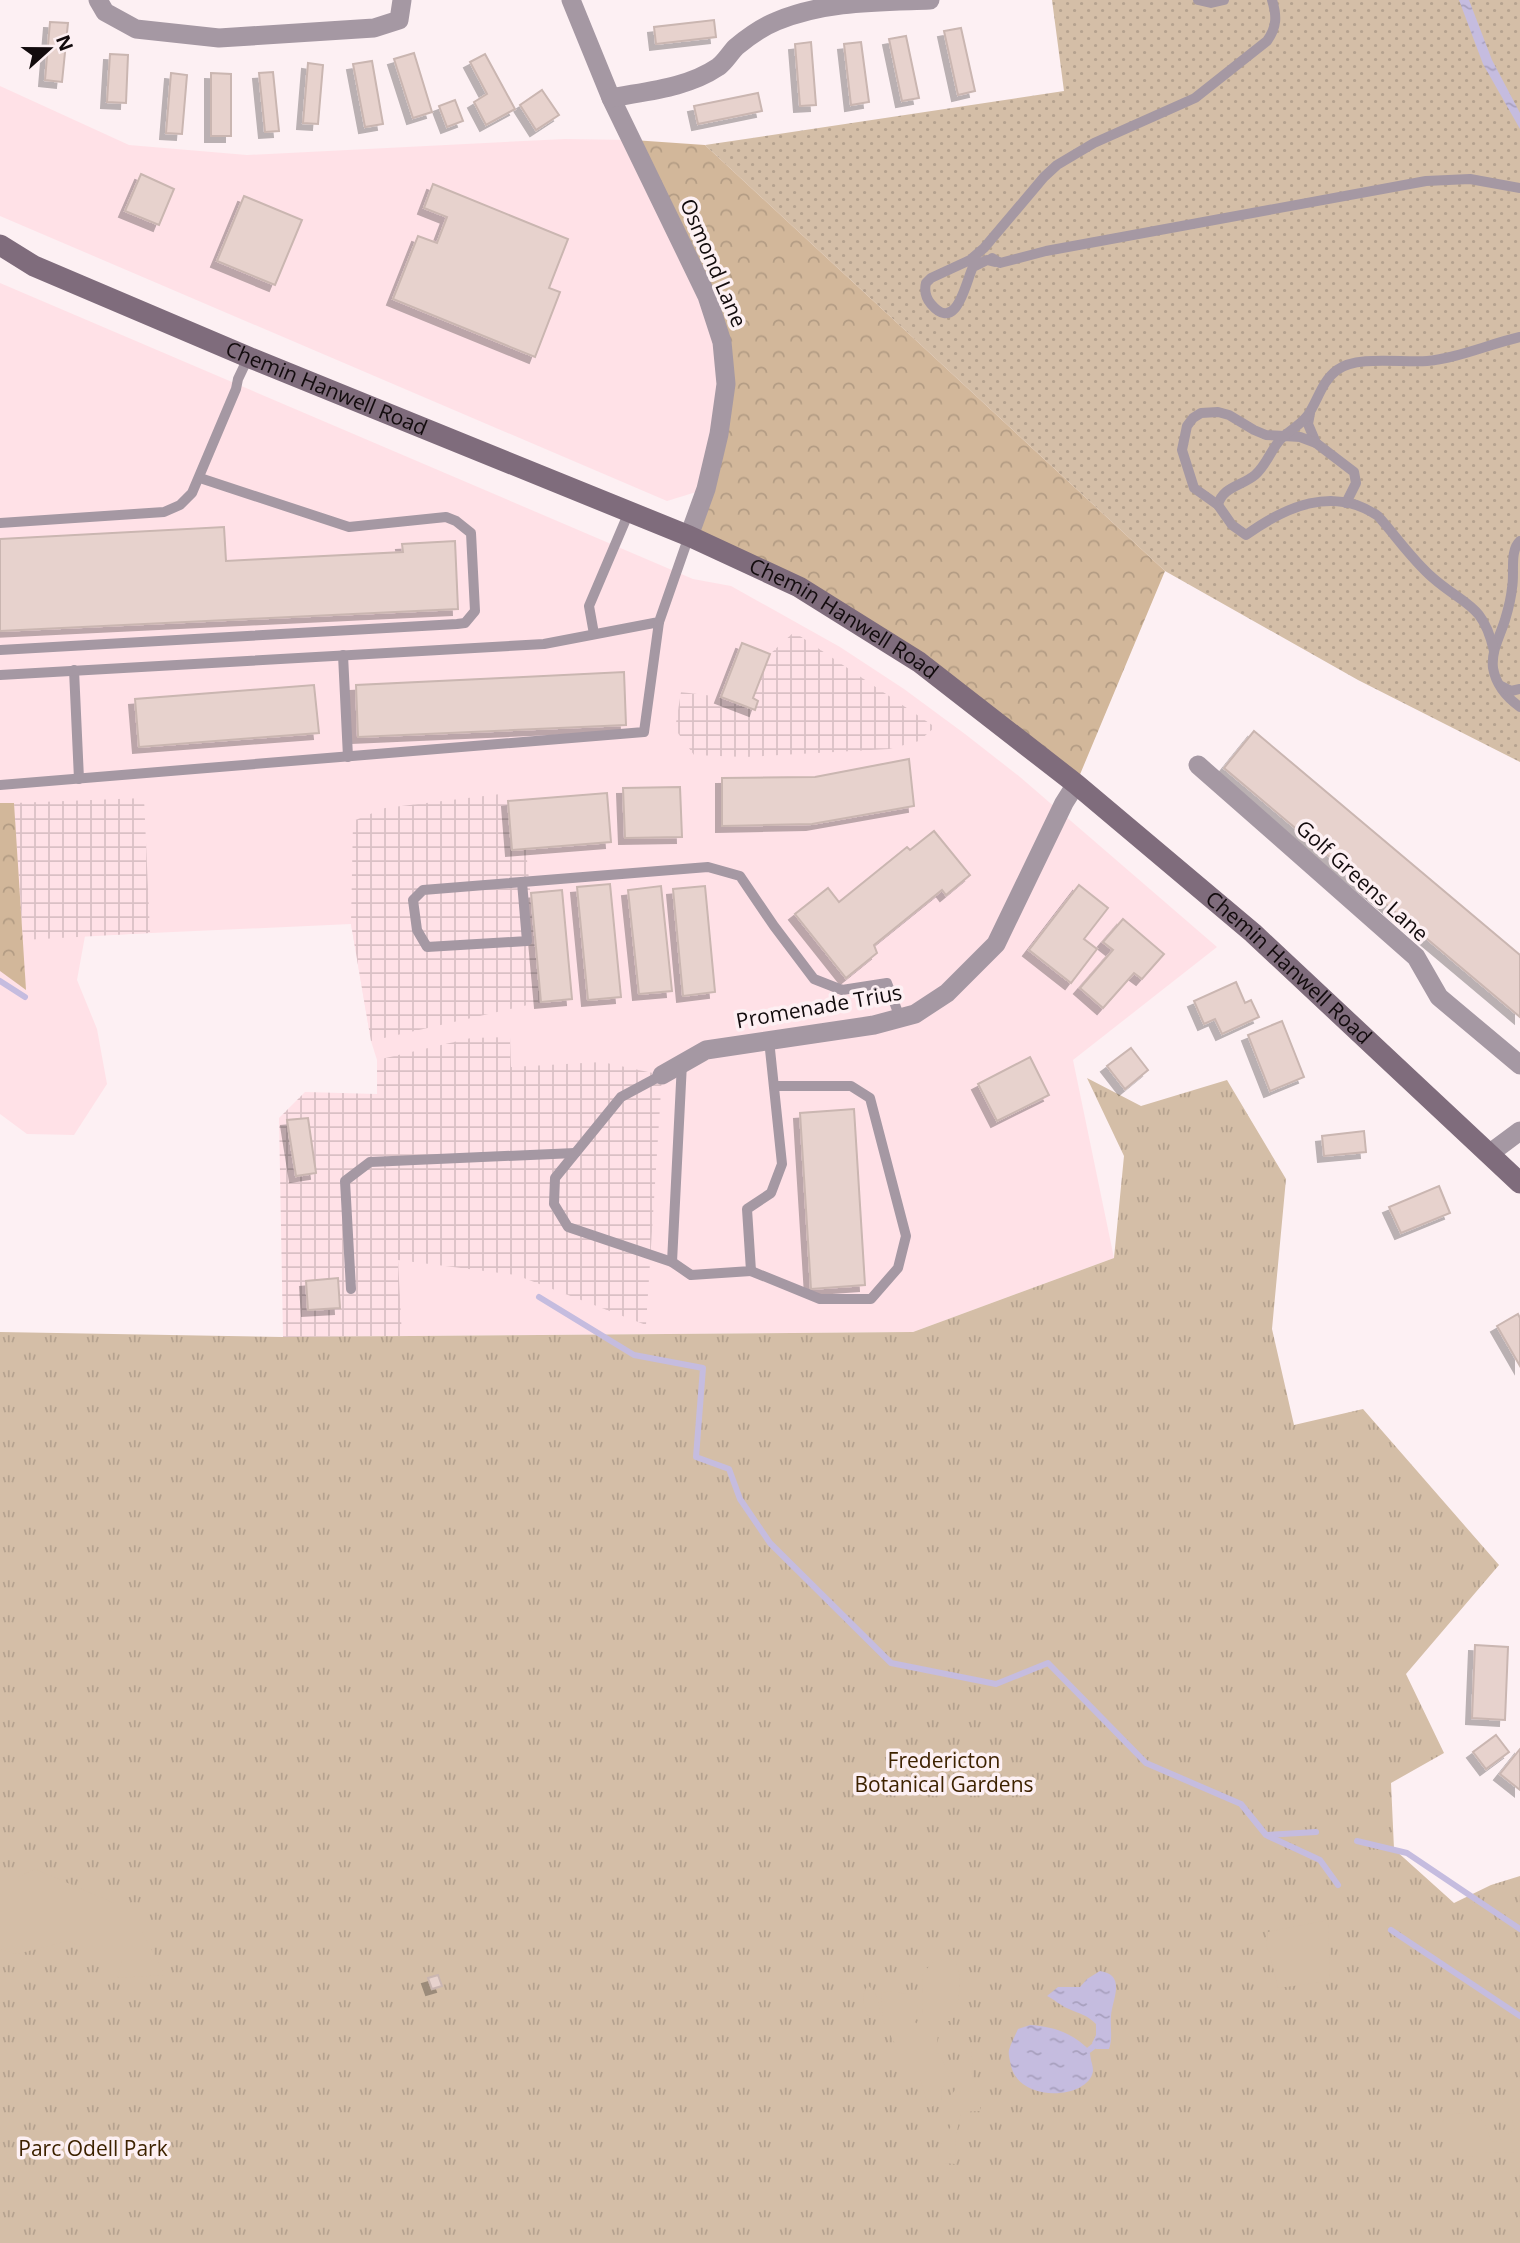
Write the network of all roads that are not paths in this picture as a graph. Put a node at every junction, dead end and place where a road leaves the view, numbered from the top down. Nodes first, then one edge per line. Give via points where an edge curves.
1 (98, 0) edge
2 (402, 0) edge
3 (571, 0) edge
4 (930, 0) edge
5 (1198, 0) edge
6 (1224, 0) edge
7 (1273, 0) edge
8 (847, 1) edge
9 (611, 98) junction
10 (1520, 188) edge
11 (0, 245) edge
12 (984, 248) junction
13 (0, 259) edge
14 (995, 261) junction
15 (34, 267) junction
16 (1520, 337) edge
17 (248, 357) junction
18 (1310, 413) junction
19 (1284, 436) junction
20 (1316, 443) junction
21 (200, 478) junction
22 (1346, 503) junction
23 (1217, 505) junction
24 (629, 512) junction
25 (0, 523) edge
26 (689, 536) junction
27 (1520, 541) edge
28 (659, 622) junction
29 (594, 634) junction
30 (0, 650) edge
31 (1494, 651) junction
32 (343, 655) junction
33 (74, 670) junction
34 (0, 675) edge
35 (1498, 684) junction
36 (1520, 689) edge
37 (1520, 707) edge
38 (348, 757) junction
39 (1198, 765) dead end
40 (79, 779) junction
41 (1076, 783) junction
42 (0, 786) edge
43 (522, 882) junction
44 (900, 1018) junction
45 (769, 1040) junction
46 (682, 1063) junction
47 (1520, 1065) edge
48 (662, 1074) joint
49 (774, 1086) junction
50 (1520, 1131) edge
51 (575, 1153) junction
52 (1489, 1154) junction
53 (1520, 1183) edge
54 (672, 1262) junction
55 (751, 1271) junction
56 (351, 1289) dead end

1 - 2 street via 105,12 136,29 219,38 374,28 399,20
3 - 9 street, Osmond Lane
4 - 8 street
5 - 6 lane
7 - 12 lane via 1276,23 1267,41 1195,98 1094,143 1057,165
8 - 9 street via 776,21 752,34 720,66 680,84
9 - 26 street, Osmond Lane via 707,296 722,342 726,384 719,434
10 - 14 lane via 1470,179 1426,181
11 - 15 main road, Chemin Hanwell Road
12 - 14 lane
12 - 14 lane via 970,260 931,278 926,283 926,297 944,312 957,306 973,267
13 - 15 main road, Chemin Hanwell Road
15 - 17 main road, Chemin Hanwell Road
16 - 18 lane via 1441,359 1346,365 1327,380
17 - 21 lane
17 - 24 main road, Chemin Hanwell Road
18 - 19 lane
18 - 20 lane via 1308,424
19 - 20 lane
19 - 23 lane via 1258,473 1224,493
19 - 23 lane via 1266,435 1218,412 1193,418 1182,450 1190,481 1199,494
20 - 22 lane via 1354,472 1356,483
21 - 25 lane via 180,505 164,512
21 - 30 lane via 349,527 446,517 456,521 471,533 475,611 466,623 457,624
22 - 23 lane via 1300,505 1280,512 1246,535
22 - 31 lane via 1378,516 1433,578 1476,610 1489,630
24 - 26 main road, Chemin Hanwell Road
24 - 29 lane via 589,606
26 - 28 lane
26 - 41 main road, Chemin Hanwell Road via 799,587 919,662
27 - 31 lane via 1514,549 1506,619
28 - 29 lane
28 - 38 lane via 644,732
29 - 32 lane via 544,644
31 - 35 lane
32 - 33 lane
32 - 38 lane
33 - 34 lane
33 - 40 lane
35 - 36 lane via 1511,691
35 - 37 lane
38 - 40 lane
39 - 47 street, Golf Greens Lane via 1416,957 1439,997
40 - 42 lane
41 - 44 street, Promenade Trius via 996,944 947,992 915,1014
41 - 52 main road, Chemin Hanwell Road via 1253,933
43 - 43 lane via 423,890 413,900 416,930 427,947 527,941
43 - 44 lane via 708,867 740,876 814,979 842,990 887,983
44 - 45 street, Promenade Trius
45 - 46 street, Promenade Trius via 706,1050
45 - 49 lane
46 - 48 street, Promenade Trius
46 - 54 lane
48 - 51 lane via 621,1097
49 - 55 lane via 782,1164 771,1193 747,1209
49 - 55 lane via 851,1086 870,1098 906,1236 898,1268 871,1299 820,1299
50 - 52 street
51 - 54 lane via 555,1178 555,1204 568,1227
51 - 56 lane via 370,1162 345,1181
52 - 53 main road, Chemin Hanwell Road
54 - 55 lane via 691,1275

